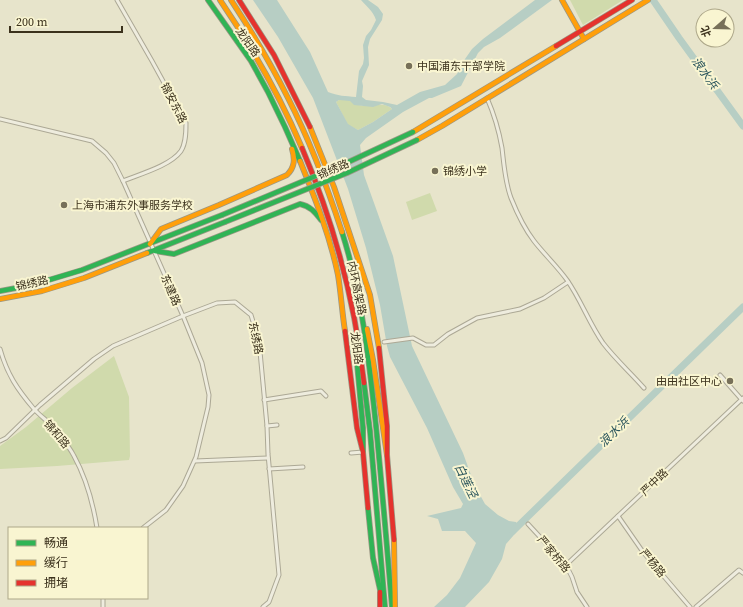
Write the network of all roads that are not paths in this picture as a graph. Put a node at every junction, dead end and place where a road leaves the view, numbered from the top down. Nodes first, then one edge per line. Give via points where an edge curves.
1 (117, 0) edge
2 (208, 0) edge
3 (216, 0) edge
4 (220, 0) edge
5 (231, 0) edge
6 (239, 0) edge
7 (562, 0) edge
8 (632, 0) edge
9 (648, 0) edge
10 (580, 32) junction
11 (584, 39) junction
12 (248, 43) junction
13 (487, 98) junction
14 (281, 118) junction
15 (0, 119) edge
16 (123, 181) junction
17 (323, 222) junction
18 (150, 244) junction
19 (153, 251) junction
20 (568, 282) junction
21 (0, 291) edge
22 (358, 295) junction
23 (351, 296) junction
24 (0, 299) edge
25 (183, 316) junction
26 (384, 342) dead end
27 (0, 349) edge
28 (720, 375) dead end
29 (644, 388) dead end
30 (326, 396) dead end
31 (264, 400) junction
32 (743, 400) edge
33 (35, 410) junction
34 (277, 424) dead end
35 (267, 426) junction
36 (0, 441) edge
37 (363, 452) junction
38 (351, 453) dead end
39 (387, 455) junction
40 (268, 458) junction
41 (195, 461) junction
42 (303, 467) dead end
43 (269, 469) junction
44 (618, 516) junction
45 (528, 524) dead end
46 (97, 527) edge
47 (144, 527) edge
48 (566, 566) junction
49 (743, 572) edge
50 (380, 592) junction
51 (394, 606) edge
52 (263, 607) edge
53 (380, 607) edge
54 (384, 607) edge
55 (587, 607) edge
56 (690, 607) edge
57 (696, 607) edge

1 - 16 street, 锦安东路 via 186,123 182,150 171,161
2 - 14 main road, 龙阳路 via 254,66
3 - 12 main road
4 - 12 main road, 内环高架路
5 - 22 main road, 内环高架路 via 268,58 308,140 337,217
6 - 39 main road, 龙阳路 via 274,55 309,124 334,187 368,289 380,355 387,426
7 - 10 main road
8 - 10 main road, 锦绣路
9 - 11 main road, 锦绣路
10 - 11 main road
10 - 18 main road, 锦绣路, bridge via 390,144 343,166
11 - 13 main road, 锦绣路
12 - 23 main road, 内环高架路 via 283,106 309,164 337,242
13 - 19 main road, 锦绣路, bridge via 417,140 346,173
13 - 20 street via 502,146 510,196 520,219 533,240
14 - 17 main road, 龙阳路
14 - 18 main road via 294,157 294,166 290,173 160,229
15 - 16 street, 东建路 via 92,141 114,163
16 - 18 street, 东建路
17 - 19 main road via 312,208 300,204 174,254
17 - 37 main road, 龙阳路 via 337,271
18 - 19 street, 东建路
18 - 21 main road, 锦绣路 via 82,270 32,285
19 - 24 main road, 锦绣路 via 84,278 42,291
19 - 25 street, 东建路
20 - 26 street via 544,298 520,309 477,318 434,345 426,345 413,338
20 - 29 street via 603,343
22 - 39 main road via 372,352
22 - 51 main road, 内环高架路 via 368,356
23 - 37 main road
23 - 54 main road, 内环高架路 via 372,453
25 - 31 street, 东绣路 via 217,303 235,302 251,316 259,341
25 - 33 street, 东绣路 via 112,347 94,359
25 - 41 street, 东建路 via 202,363 209,395
27 - 33 street, 锦和路 via 13,382
28 - 32 street
30 - 31 street via 321,391
31 - 35 street, 东绣路
32 - 44 street, 严中路
33 - 36 street, 东绣路
33 - 46 street, 锦和路 via 74,455 87,484
34 - 35 street
35 - 40 street, 东绣路
37 - 38 street
37 - 50 main road, 龙阳路 via 372,547
39 - 51 main road, 龙阳路 via 394,545
40 - 41 street
40 - 43 street, 东绣路
41 - 47 street, 东建路 via 183,486 166,510
42 - 43 street
43 - 52 street, 东绣路 via 279,575 269,602
44 - 48 street, 严中路
44 - 56 street, 严杨路 via 643,552
45 - 48 street, 严家桥路
48 - 55 street, 严家桥路 via 577,592
49 - 57 street via 739,570
50 - 53 main road
50 - 54 main road, 龙阳路

